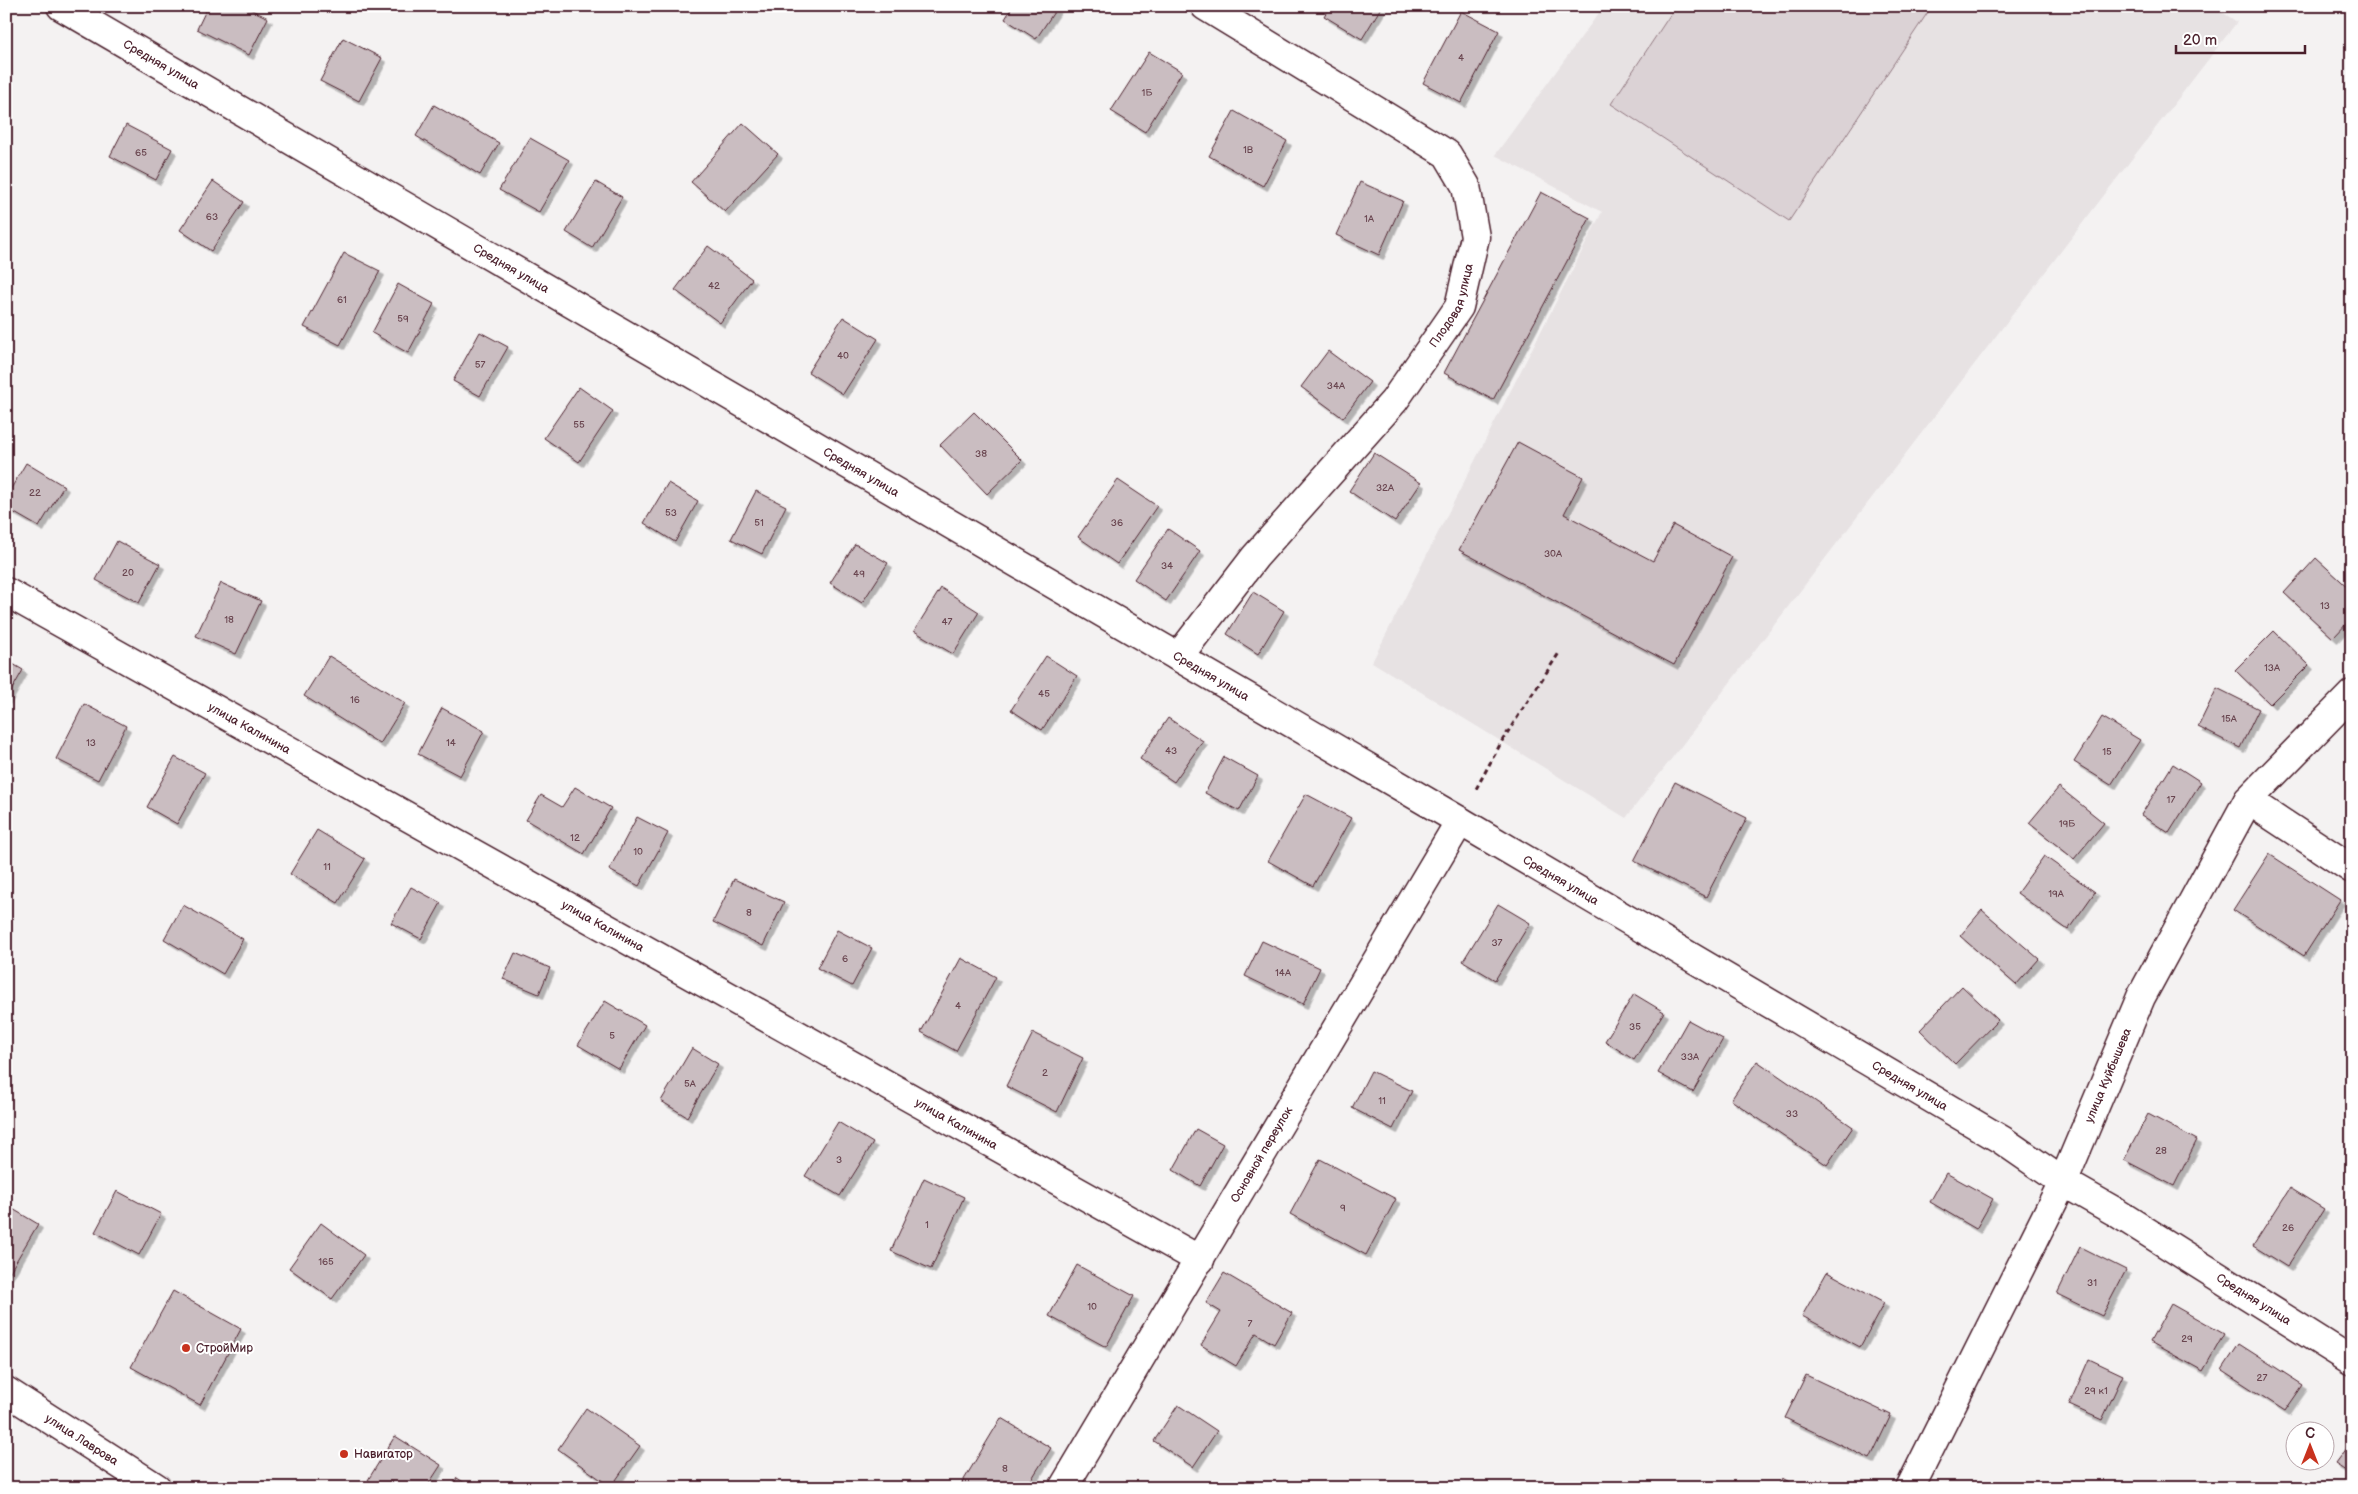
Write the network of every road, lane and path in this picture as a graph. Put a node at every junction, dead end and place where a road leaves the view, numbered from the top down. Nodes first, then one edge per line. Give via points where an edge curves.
1 (61, 6) edge
2 (1205, 6) edge
3 (6, 592) edge
4 (1559, 653) dead end
5 (1178, 657) junction
6 (2352, 694) edge
7 (2248, 800) junction
8 (1460, 821) junction
9 (2352, 869) edge
10 (2063, 1182) junction
11 (1200, 1260) junction
12 (2352, 1361) edge
13 (6, 1391) edge
14 (6, 1483) edge
15 (14, 1488) edge
16 (157, 1488) edge
17 (1063, 1488) edge
18 (1910, 1488) edge

1 - 5 street, Средняя улица
2 - 5 street, Плодовая улица via 1447,154 1466,186 1476,237 1459,307 1394,401 1255,557
3 - 11 street, улица Калинина
4 - 8 path via 1502,741
5 - 8 street, Средняя улица
6 - 7 street, улица Куйбышева
7 - 9 street
7 - 10 street, улица Куйбышева via 2141,996
8 - 10 street, Средняя улица via 2002,1140
8 - 11 street, Основной переулок
10 - 12 street, Средняя улица
10 - 18 street, улица Куйбышева
11 - 17 street, Основной переулок
13 - 16 street, улица Лаврова
14 - 15 path

